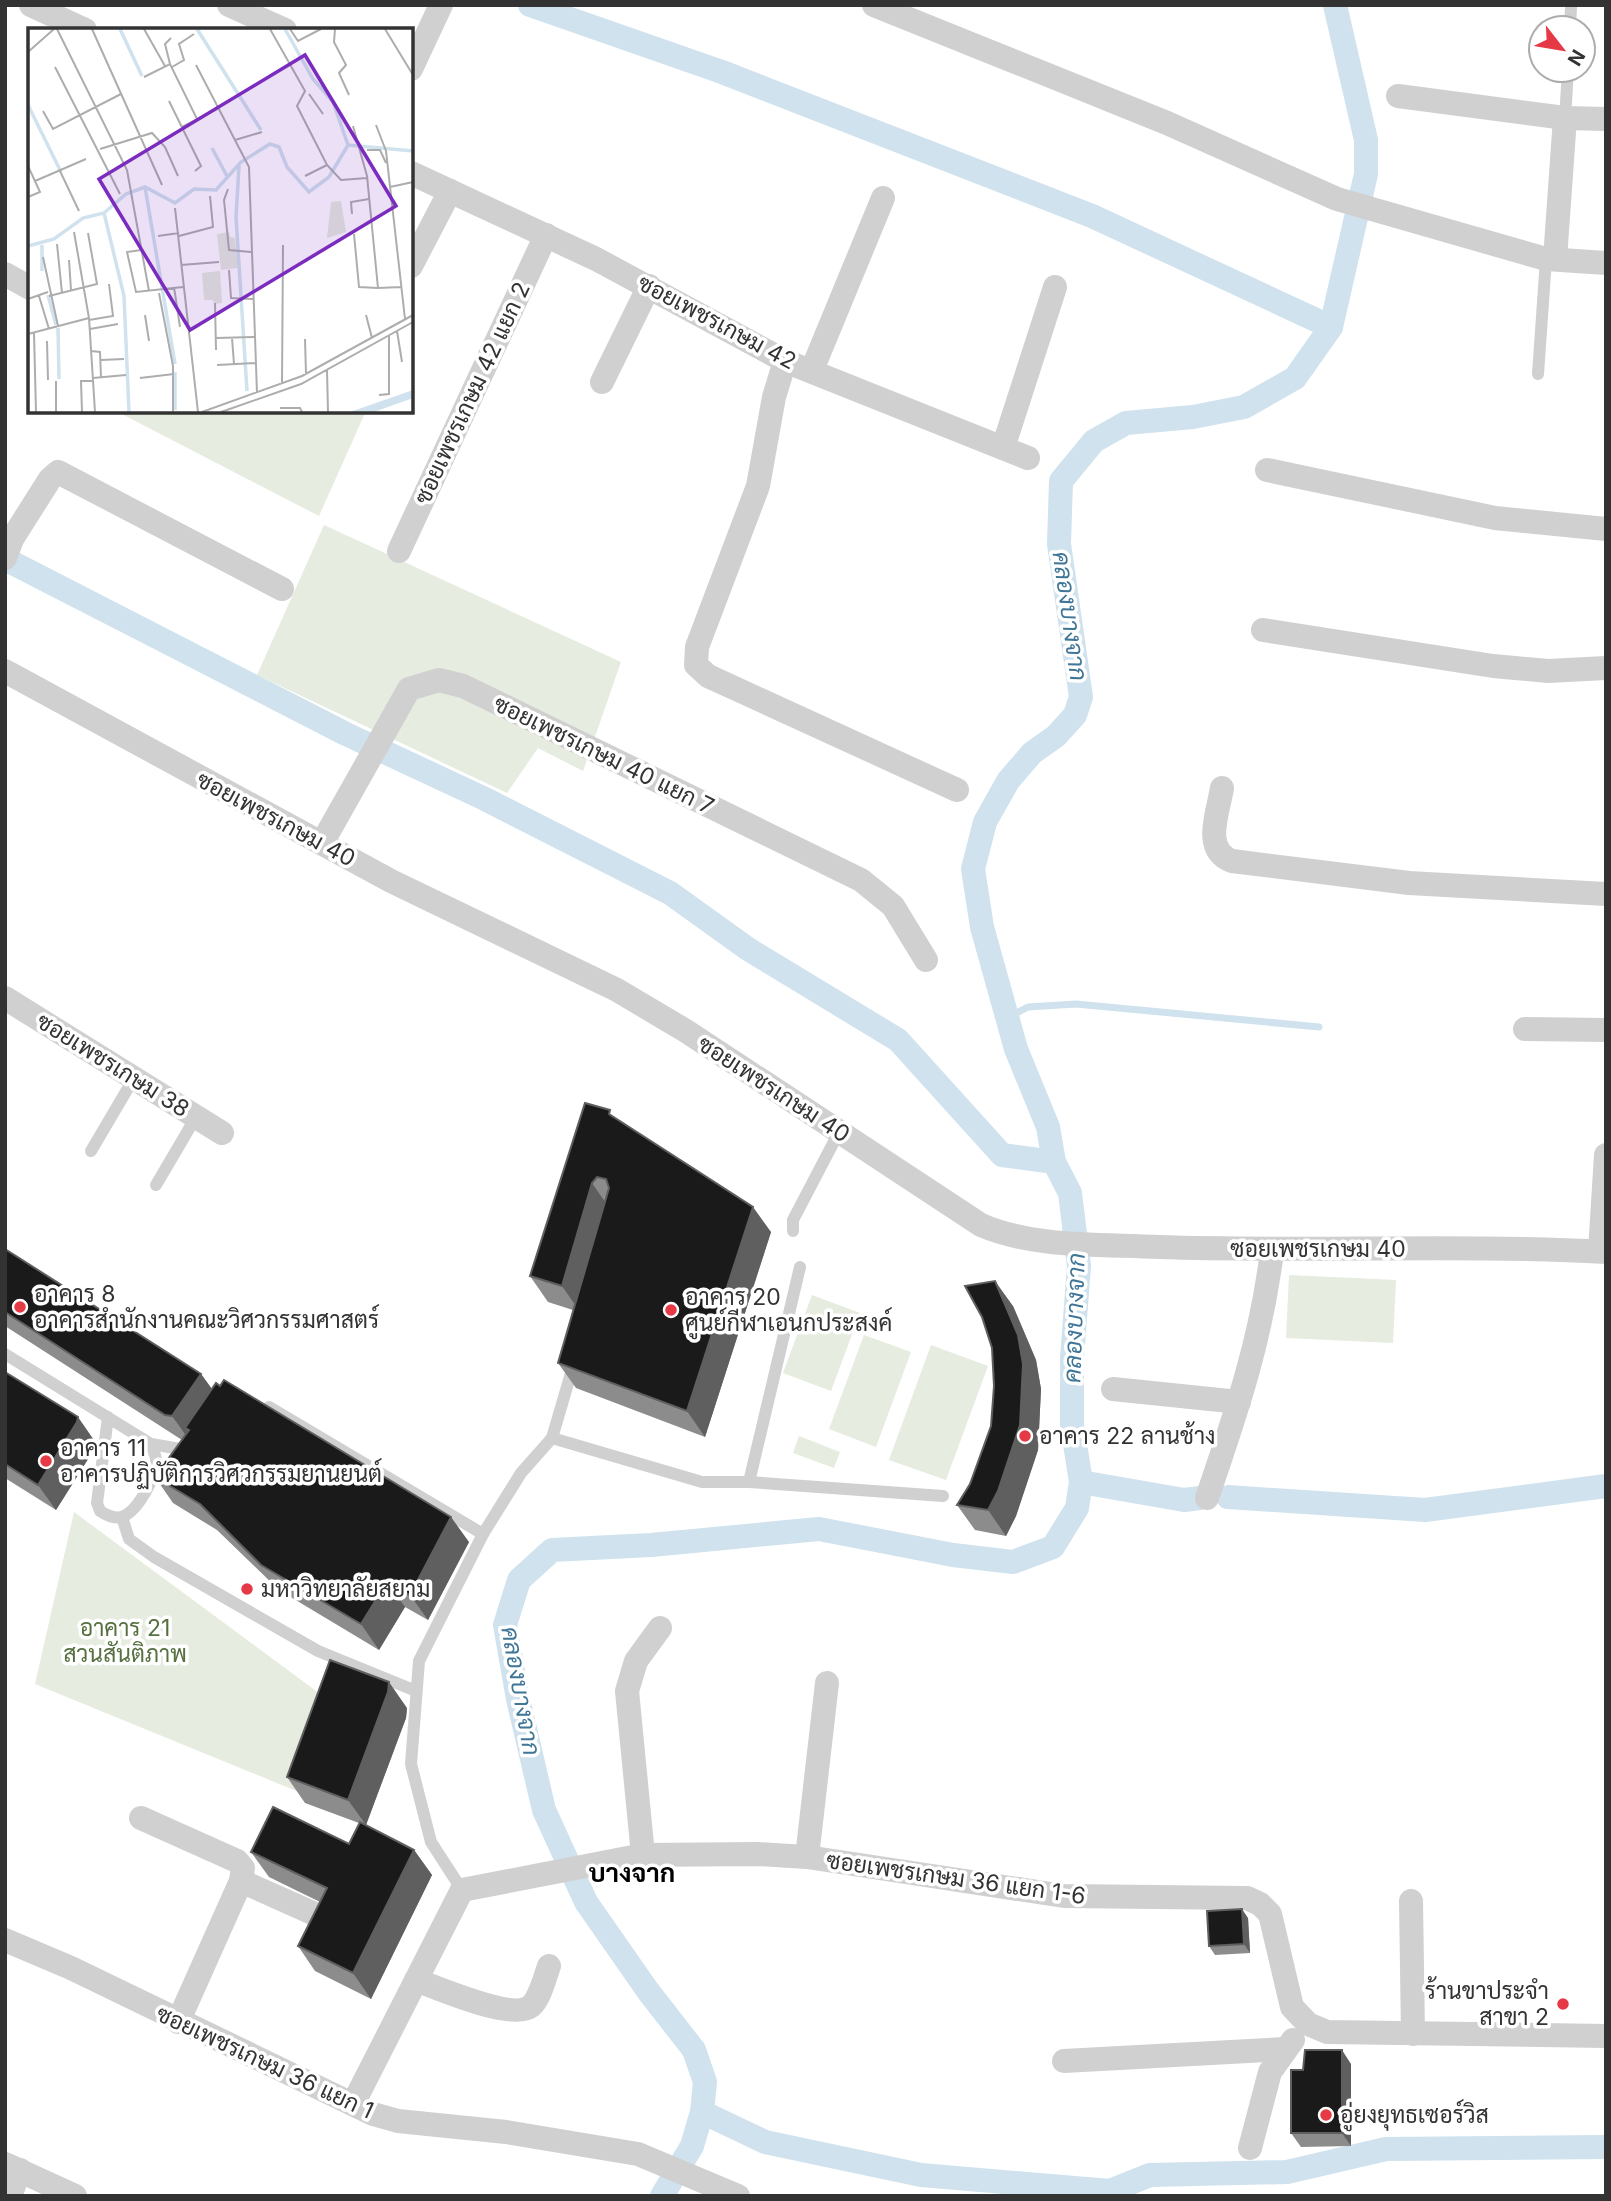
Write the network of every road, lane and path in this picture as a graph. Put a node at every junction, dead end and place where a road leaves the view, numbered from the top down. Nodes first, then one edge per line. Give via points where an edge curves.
1 (31, 5) edge
2 (229, 5) edge
3 (441, 5) edge
4 (874, 5) edge
5 (1572, 7) dead end
6 (1571, 14) edge
7 (81, 28) edge
8 (281, 28) edge
9 (413, 65) edge
10 (1568, 84) edge
11 (1398, 96) dead end
12 (1565, 118) junction
13 (1606, 120) edge
14 (413, 174) edge
15 (450, 191) junction
16 (883, 198) dead end
17 (546, 235) junction
18 (1551, 259) junction
19 (413, 261) edge
20 (1606, 263) edge
21 (5, 274) edge
22 (649, 286) junction
23 (28, 287) edge
24 (1055, 287) dead end
25 (785, 361) junction
26 (812, 370) junction
27 (1538, 374) dead end
28 (602, 382) dead end
29 (1003, 447) junction
30 (1028, 458) dead end
31 (1267, 470) dead end
32 (1606, 529) edge
33 (399, 551) dead end
34 (7, 554) edge
35 (282, 589) dead end
36 (1263, 630) dead end
37 (1606, 667) edge
38 (5, 671) edge
39 (1222, 788) dead end
40 (957, 790) dead end
41 (322, 843) junction
42 (1606, 894) edge
43 (926, 960) dead end
44 (5, 998) edge
45 (1525, 1029) dead end
46 (1606, 1030) edge
47 (134, 1078) junction
48 (196, 1116) junction
49 (839, 1132) junction
50 (222, 1133) dead end
51 (92, 1151) dead end
52 (1606, 1155) edge
53 (156, 1185) dead end
54 (793, 1231) dead end
55 (1272, 1251) junction
56 (1603, 1251) edge
57 (800, 1267) dead end
58 (579, 1345) edge
59 (5, 1353) edge
60 (1113, 1389) dead end
61 (261, 1402) edge
62 (1239, 1402) junction
63 (107, 1417) junction
64 (552, 1438) junction
65 (202, 1441) edge
66 (151, 1444) junction
67 (749, 1482) junction
68 (943, 1496) dead end
69 (1208, 1498) dead end
70 (122, 1517) junction
71 (483, 1534) junction
72 (660, 1628) dead end
73 (827, 1683) dead end
74 (416, 1691) junction
75 (141, 1818) dead end
76 (643, 1855) junction
77 (807, 1857) junction
78 (241, 1881) junction
79 (462, 1890) junction
80 (1411, 1901) dead end
81 (317, 1915) edge
82 (5, 1940) edge
83 (549, 1966) dead end
84 (416, 1980) junction
85 (178, 2022) junction
86 (1308, 2024) junction
87 (1413, 2034) junction
88 (1606, 2036) edge
89 (1285, 2049) junction
90 (1064, 2061) dead end
91 (353, 2104) junction
92 (1250, 2148) dead end
93 (13, 2167) edge
94 (10, 2196) edge
95 (75, 2196) edge
96 (738, 2196) edge

1 - 7 street
2 - 8 street
3 - 9 street
4 - 18 street via 1337,199
5 - 6 lane
10 - 12 lane
11 - 12 street
12 - 13 street
12 - 18 street
14 - 15 street, ซอยเพชรเกษม 42
15 - 17 street, ซอยเพชรเกษม 42
15 - 19 street
16 - 26 street
17 - 22 street, ซอยเพชรเกษม 42
17 - 33 street, ซอยเพชรเกษม 42 แยก 2
18 - 20 street
18 - 27 lane
21 - 23 street
22 - 25 street, ซอยเพชรเกษม 42
22 - 28 street
24 - 29 street
25 - 26 street, ซอยเพชรเกษม 42
25 - 40 street via 758,486 697,648 696,665 708,676
26 - 29 street, ซอยเพชรเกษม 42
29 - 30 street, ซอยเพชรเกษม 42
31 - 32 street via 1495,518
34 - 35 street via 12,539 58,472
36 - 37 street via 1493,666 1548,671
38 - 41 street, ซอยเพชรเกษม 40
39 - 42 street via 1213,844 1217,853 1232,861 1409,883
41 - 43 street, ซอยเพชรเกษม 40 แยก 7 via 409,689 439,680 463,685 862,880 893,906
41 - 49 street, ซอยเพชรเกษม 40 via 617,990
44 - 47 street, ซอยเพชรเกษม 38
45 - 46 street
47 - 48 street, ซอยเพชรเกษม 38
47 - 51 lane
48 - 50 street, ซอยเพชรเกษม 38
48 - 53 lane
49 - 54 lane via 793,1220
49 - 55 street, ซอยเพชรเกษม 40 via 1001,1234 1102,1244
52 - 56 street
55 - 56 street, ซอยเพชรเกษม 40
55 - 62 street via 1265,1312
57 - 67 lane
58 - 64 lane
59 - 63 lane
60 - 62 street
61 - 71 lane
62 - 69 street
63 - 66 lane
63 - 70 lane via 97,1503 109,1517
64 - 67 lane via 702,1482
64 - 71 lane via 521,1473
65 - 66 lane via 194,1451
66 - 70 lane via 156,1460 152,1479 132,1510
67 - 68 lane
70 - 74 lane via 129,1539 154,1557 318,1651
71 - 74 lane via 419,1661
72 - 76 street via 636,1661 627,1691
73 - 77 street
74 - 79 lane via 411,1764 431,1842
75 - 78 street via 237,1860 243,1868
76 - 77 street, ซอยเพชรเกษม 36 แยก 1-6
76 - 79 street, ซอยเพชรเกษม 36 แยก 1-6
77 - 86 street, ซอยเพชรเกษม 36 แยก 1-6 via 1064,1896 1247,1898 1270,1914 1292,2007
78 - 81 street
78 - 85 street
79 - 84 street
80 - 87 street
82 - 85 street, ซอยเพชรเกษม 36 แยก 1
83 - 84 street via 534,2003 522,2009 500,2009
84 - 91 street
85 - 91 street, ซอยเพชรเกษม 36 แยก 1
86 - 87 street via 1327,2032
86 - 89 street
87 - 88 street
89 - 90 street
89 - 92 street via 1270,2071
91 - 96 street, ซอยเพชรเกษม 36 แยก 1 via 398,2121 592,2146 662,2163
93 - 94 street
93 - 95 street

